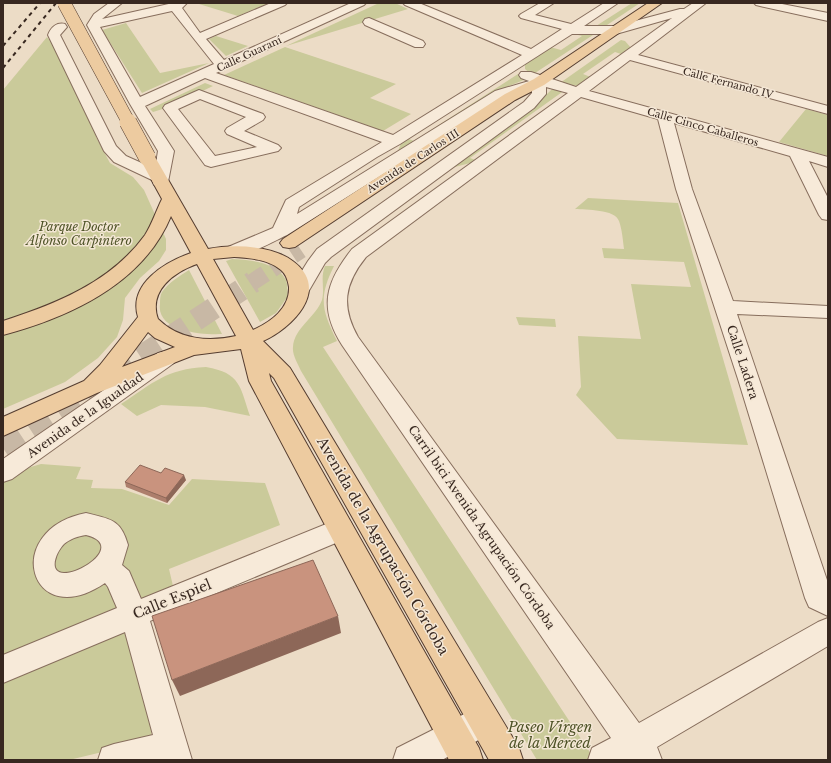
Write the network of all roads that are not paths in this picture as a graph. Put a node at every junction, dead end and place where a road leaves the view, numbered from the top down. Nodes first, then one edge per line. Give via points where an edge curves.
1 (64, 3) edge
2 (115, 3) edge
3 (281, 3) edge
4 (360, 3) edge
5 (409, 3) edge
6 (548, 3) edge
7 (612, 3) edge
8 (656, 3) edge
9 (760, 3) edge
10 (178, 5) edge
11 (696, 6) edge
12 (828, 17) edge
13 (80, 19) dead end
14 (369, 22) dead end
15 (93, 25) junction
16 (61, 27) dead end
17 (570, 29) junction
18 (616, 30) junction
19 (198, 38) junction
20 (419, 44) dead end
21 (633, 53) junction
22 (524, 59) junction
23 (222, 66) junction
24 (205, 74) junction
25 (540, 81) junction
26 (579, 91) junction
27 (137, 104) junction
28 (828, 110) edge
29 (665, 116) junction
30 (395, 141) junction
31 (797, 154) junction
32 (211, 162) joint
33 (828, 162) edge
34 (483, 164) junction
35 (384, 167) junction
36 (159, 179) junction
37 (420, 184) junction
38 (170, 200) junction
39 (828, 215) edge
40 (290, 241) junction
41 (234, 251) junction
42 (202, 256) junction
43 (338, 288) joint
44 (300, 290) junction
45 (725, 307) junction
46 (828, 312) edge
47 (148, 318) junction
48 (3, 328) edge
49 (249, 340) junction
50 (204, 346) junction
51 (167, 358) junction
52 (89, 388) junction
53 (3, 427) edge
54 (3, 472) edge
55 (341, 529) junction
56 (105, 567) dead end
57 (828, 603) edge
58 (134, 614) junction
59 (828, 631) edge
60 (3, 669) edge
61 (484, 720) junction
62 (461, 748) edge
63 (640, 751) edge
64 (174, 753) edge
65 (114, 760) edge
66 (409, 760) edge
67 (507, 760) edge
68 (604, 760) edge

1 - 36 main road, Avenida de la Agrupación Córdoba, bridge
2 - 13 street
2 - 15 street via 98,16
3 - 19 street
4 - 23 street, Calle Guaraní
5 - 22 street
6 - 17 street, Avenida de Carlos III via 525,16
7 - 17 street
8 - 18 main road, Avenida de Carlos III
9 - 12 street
10 - 15 street
10 - 19 street
11 - 18 street, Avenida de Carlos III
11 - 21 street, Avenida de Carlos III
14 - 20 street
15 - 27 street
16 - 36 street via 54,36 109,148 120,159
17 - 18 street, Avenida de Carlos III
17 - 22 street
18 - 21 street
18 - 25 main road, Avenida de Carlos III
19 - 23 street
21 - 26 street, Avenida de Carlos III
21 - 28 street, Calle Fernando IV
22 - 25 street via 518,68 522,73
22 - 30 street
23 - 24 street, Calle Guaraní
24 - 27 street, Calle Guaraní
24 - 30 street
25 - 26 street
25 - 35 street, Avenida de Carlos III via 500,94
25 - 37 street, Avenida de Carlos III via 539,94 529,105
25 - 40 main road, Avenida de Carlos III via 528,96
26 - 29 street, Calle Cinco Caballeros
26 - 34 street, Avenida de Carlos III
27 - 36 street via 166,151
29 - 31 street, Calle Cinco Caballeros
29 - 45 street, Calle Ladera via 679,174
30 - 35 street, Avenida de Carlos III
30 - 40 street via 292,204
31 - 33 street, Calle Cinco Caballeros
31 - 39 street
32 - 32 street via 170,108 199,94 258,117 232,131 273,148
34 - 37 street, Avenida de Carlos III via 440,175
34 - 43 street, Avenida de Carlos III via 359,254 347,267
35 - 40 street, Avenida de Carlos III
36 - 38 main road, Avenida de la Agrupación Córdoba
37 - 44 street, Avenida de Carlos III via 324,253
38 - 42 main road, Avenida de la Agrupación Córdoba
38 - 48 main road via 152,237 136,258 115,276 70,303
40 - 41 street, Avenida de Carlos III via 263,240
41 - 42 main road
41 - 44 main road via 254,252 287,266 297,277
42 - 47 main road via 169,271 151,288 146,303
42 - 49 main road, Avenida de la Agrupación Córdoba
43 - 63 street, Carril bici Avenida Agrupación Córdoba via 337,313 349,340
44 - 49 main road via 296,304 286,318 270,330
45 - 46 street
45 - 57 street, Calle Ladera via 819,598
47 - 50 main road via 156,329 168,337
47 - 52 main road via 108,370
49 - 50 main road
49 - 55 main road, Avenida de la Agrupación Córdoba via 260,381
49 - 61 main road, Avenida de la Agrupación Córdoba via 282,373
50 - 51 main road
51 - 52 main road
51 - 54 street, Avenida de la Igualdad
52 - 53 main road
55 - 58 street, Calle Espiel
55 - 62 main road, Avenida de la Agrupación Córdoba
56 - 58 street via 119,579
58 - 60 street, Calle Espiel
58 - 64 street
59 - 63 street
61 - 62 street
61 - 67 main road, Avenida de la Agrupación Córdoba
62 - 66 street
63 - 68 street
64 - 65 street

